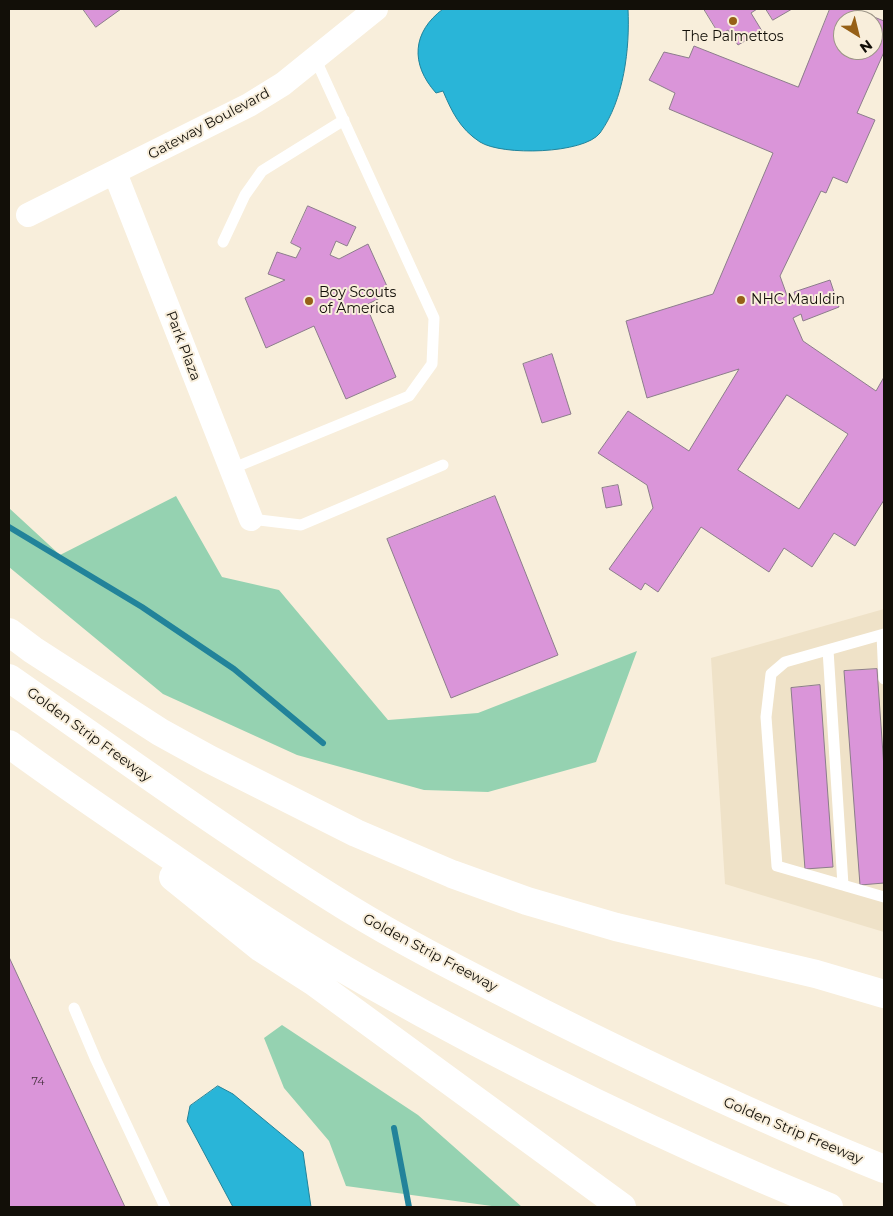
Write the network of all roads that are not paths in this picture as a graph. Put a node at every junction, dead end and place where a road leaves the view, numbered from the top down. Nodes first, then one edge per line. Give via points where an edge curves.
1 (376, 9) edge
2 (315, 58) junction
3 (344, 120) junction
4 (115, 173) junction
5 (28, 215) dead end
6 (223, 242) dead end
7 (443, 465) dead end
8 (232, 469) junction
9 (251, 519) joint
10 (9, 632) edge
11 (883, 634) edge
12 (828, 650) junction
13 (9, 678) edge
14 (884, 679) edge
15 (9, 744) edge
16 (53, 776) junction
17 (843, 885) junction
18 (884, 897) edge
19 (884, 994) edge
20 (74, 1008) dead end
21 (884, 1169) edge
22 (165, 1207) edge
23 (622, 1207) edge
24 (829, 1207) edge

1 - 2 street, Gateway Boulevard
2 - 3 lane
2 - 4 street, Gateway Boulevard via 283,84 249,105
3 - 6 lane via 262,171 245,195
3 - 8 lane via 434,318 432,364 409,396
4 - 5 street, Gateway Boulevard
4 - 8 street, Park Plaza
7 - 9 lane via 301,525
8 - 9 street, Park Plaza
10 - 19 highway via 160,732 209,759 356,833 452,874 616,928 816,974
11 - 12 lane
11 - 14 lane
12 - 17 lane
12 - 17 lane via 785,662 771,674 766,717 777,866
13 - 21 highway, Golden Strip Freeway via 146,776 281,866 425,953 733,1106
15 - 16 highway
16 - 23 highway via 253,942 314,982
16 - 24 highway via 274,927 367,983 498,1054 731,1167
17 - 18 lane
20 - 22 lane

